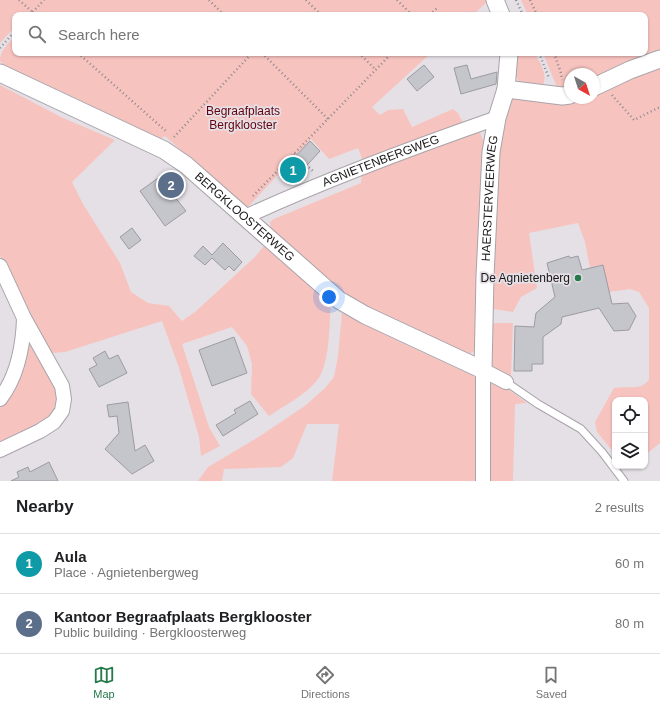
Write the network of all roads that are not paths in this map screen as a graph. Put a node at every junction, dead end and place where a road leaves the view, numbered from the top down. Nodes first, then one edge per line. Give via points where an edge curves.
1 (495, 0) edge
2 (500, 12) edge
3 (509, 56) edge
4 (660, 59) edge
5 (0, 73) edge
6 (600, 85) edge
7 (506, 89) junction
8 (561, 95) edge
9 (497, 118) junction
10 (245, 217) junction
11 (0, 266) edge
12 (24, 318) junction
13 (483, 370) junction
14 (506, 382) joint
15 (0, 399) edge
16 (0, 450) edge
17 (483, 481) edge
18 (624, 481) edge

1 - 2 street
3 - 7 street, HAERSTERVEERWEG
4 - 6 street
5 - 10 street, BERGKLOOSTERWEG via 169,144 186,166
7 - 8 street
7 - 9 street, HAERSTERVEERWEG
9 - 10 street, AGNIETENBERGWEG via 319,184
9 - 13 street, HAERSTERVEERWEG via 491,152
10 - 13 street, BERGKLOOSTERWEG via 338,300 364,315
11 - 12 street
12 - 15 street via 20,354
12 - 16 street via 62,386 62,410 54,422
13 - 14 street
13 - 17 street, HAERSTERVEERWEG
14 - 18 lane via 581,429

